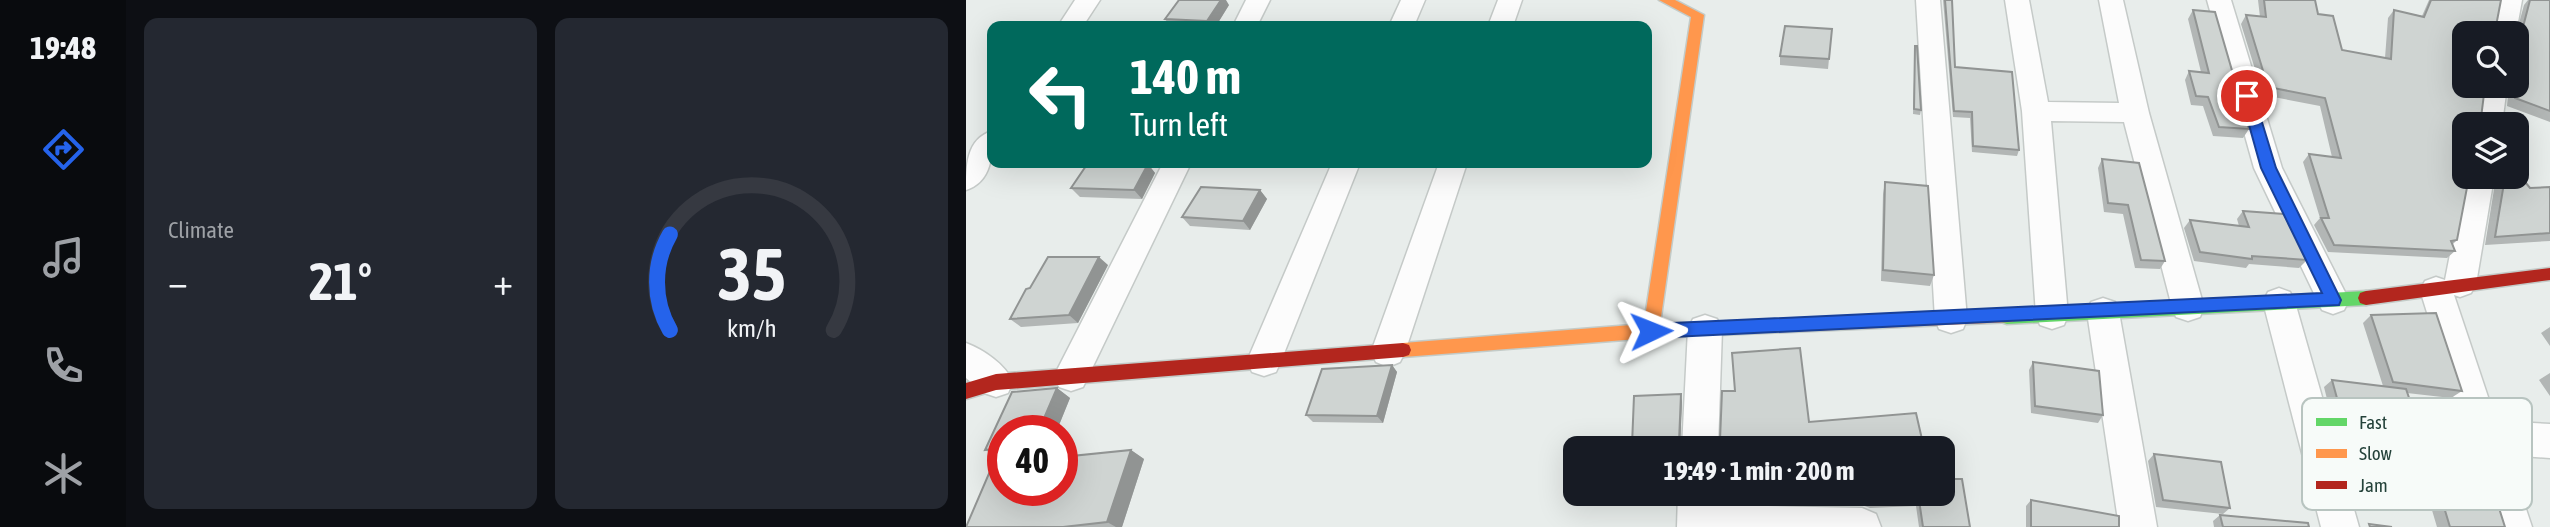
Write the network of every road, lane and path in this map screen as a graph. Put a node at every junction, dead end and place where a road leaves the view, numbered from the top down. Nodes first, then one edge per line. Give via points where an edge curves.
1 (1088, 0) edge
2 (1258, 0) edge
3 (1413, 0) edge
4 (1510, 0) edge
5 (1665, 0) edge
6 (1928, 0) edge
7 (2017, 0) edge
8 (2111, 0) edge
9 (2219, 0) edge
10 (2510, 0) edge
11 (1700, 8) edge
12 (1073, 21) edge
13 (1248, 21) edge
14 (1404, 21) edge
15 (1503, 21) edge
16 (2506, 21) edge
17 (2036, 111) junction
18 (2135, 113) junction
19 (987, 148) edge
20 (1175, 168) edge
21 (1344, 168) edge
22 (1451, 168) edge
23 (966, 179) edge
24 (2476, 189) edge
25 (2550, 274) edge
26 (2448, 287) junction
27 (2333, 300) junction
28 (2279, 302) junction
29 (2188, 307) junction
30 (2103, 312) junction
31 (2052, 315) junction
32 (1951, 319) junction
33 (1705, 329) junction
34 (1651, 331) junction
35 (1388, 352) junction
36 (966, 359) edge
37 (1264, 361) junction
38 (1071, 376) junction
39 (981, 386) edge
40 (2305, 398) edge
41 (2475, 398) edge
42 (1701, 436) edge
43 (2532, 440) edge
44 (2550, 441) edge
45 (2335, 510) edge
46 (2508, 510) edge
47 (1696, 514) edge
48 (1862, 527) edge
49 (2138, 527) edge
50 (2340, 527) edge
51 (2513, 527) edge

1 - 12 street
2 - 13 street
3 - 14 street
4 - 15 street
5 - 11 street
6 - 32 street
7 - 17 street
8 - 18 street
9 - 27 street via 2268,168
10 - 16 street
11 - 34 street
17 - 18 street
17 - 31 street
18 - 29 street
19 - 23 street
20 - 38 street
21 - 37 street
22 - 35 street
24 - 26 street
25 - 26 street
26 - 27 street
26 - 41 street
27 - 28 street
28 - 29 street
28 - 40 street
29 - 30 street
30 - 31 street
30 - 49 street
31 - 32 street
32 - 33 street
33 - 34 street
33 - 42 street
34 - 35 street
35 - 37 street
36 - 39 street
37 - 38 street
38 - 39 street
43 - 44 street
45 - 50 street
46 - 51 street
47 - 48 street

